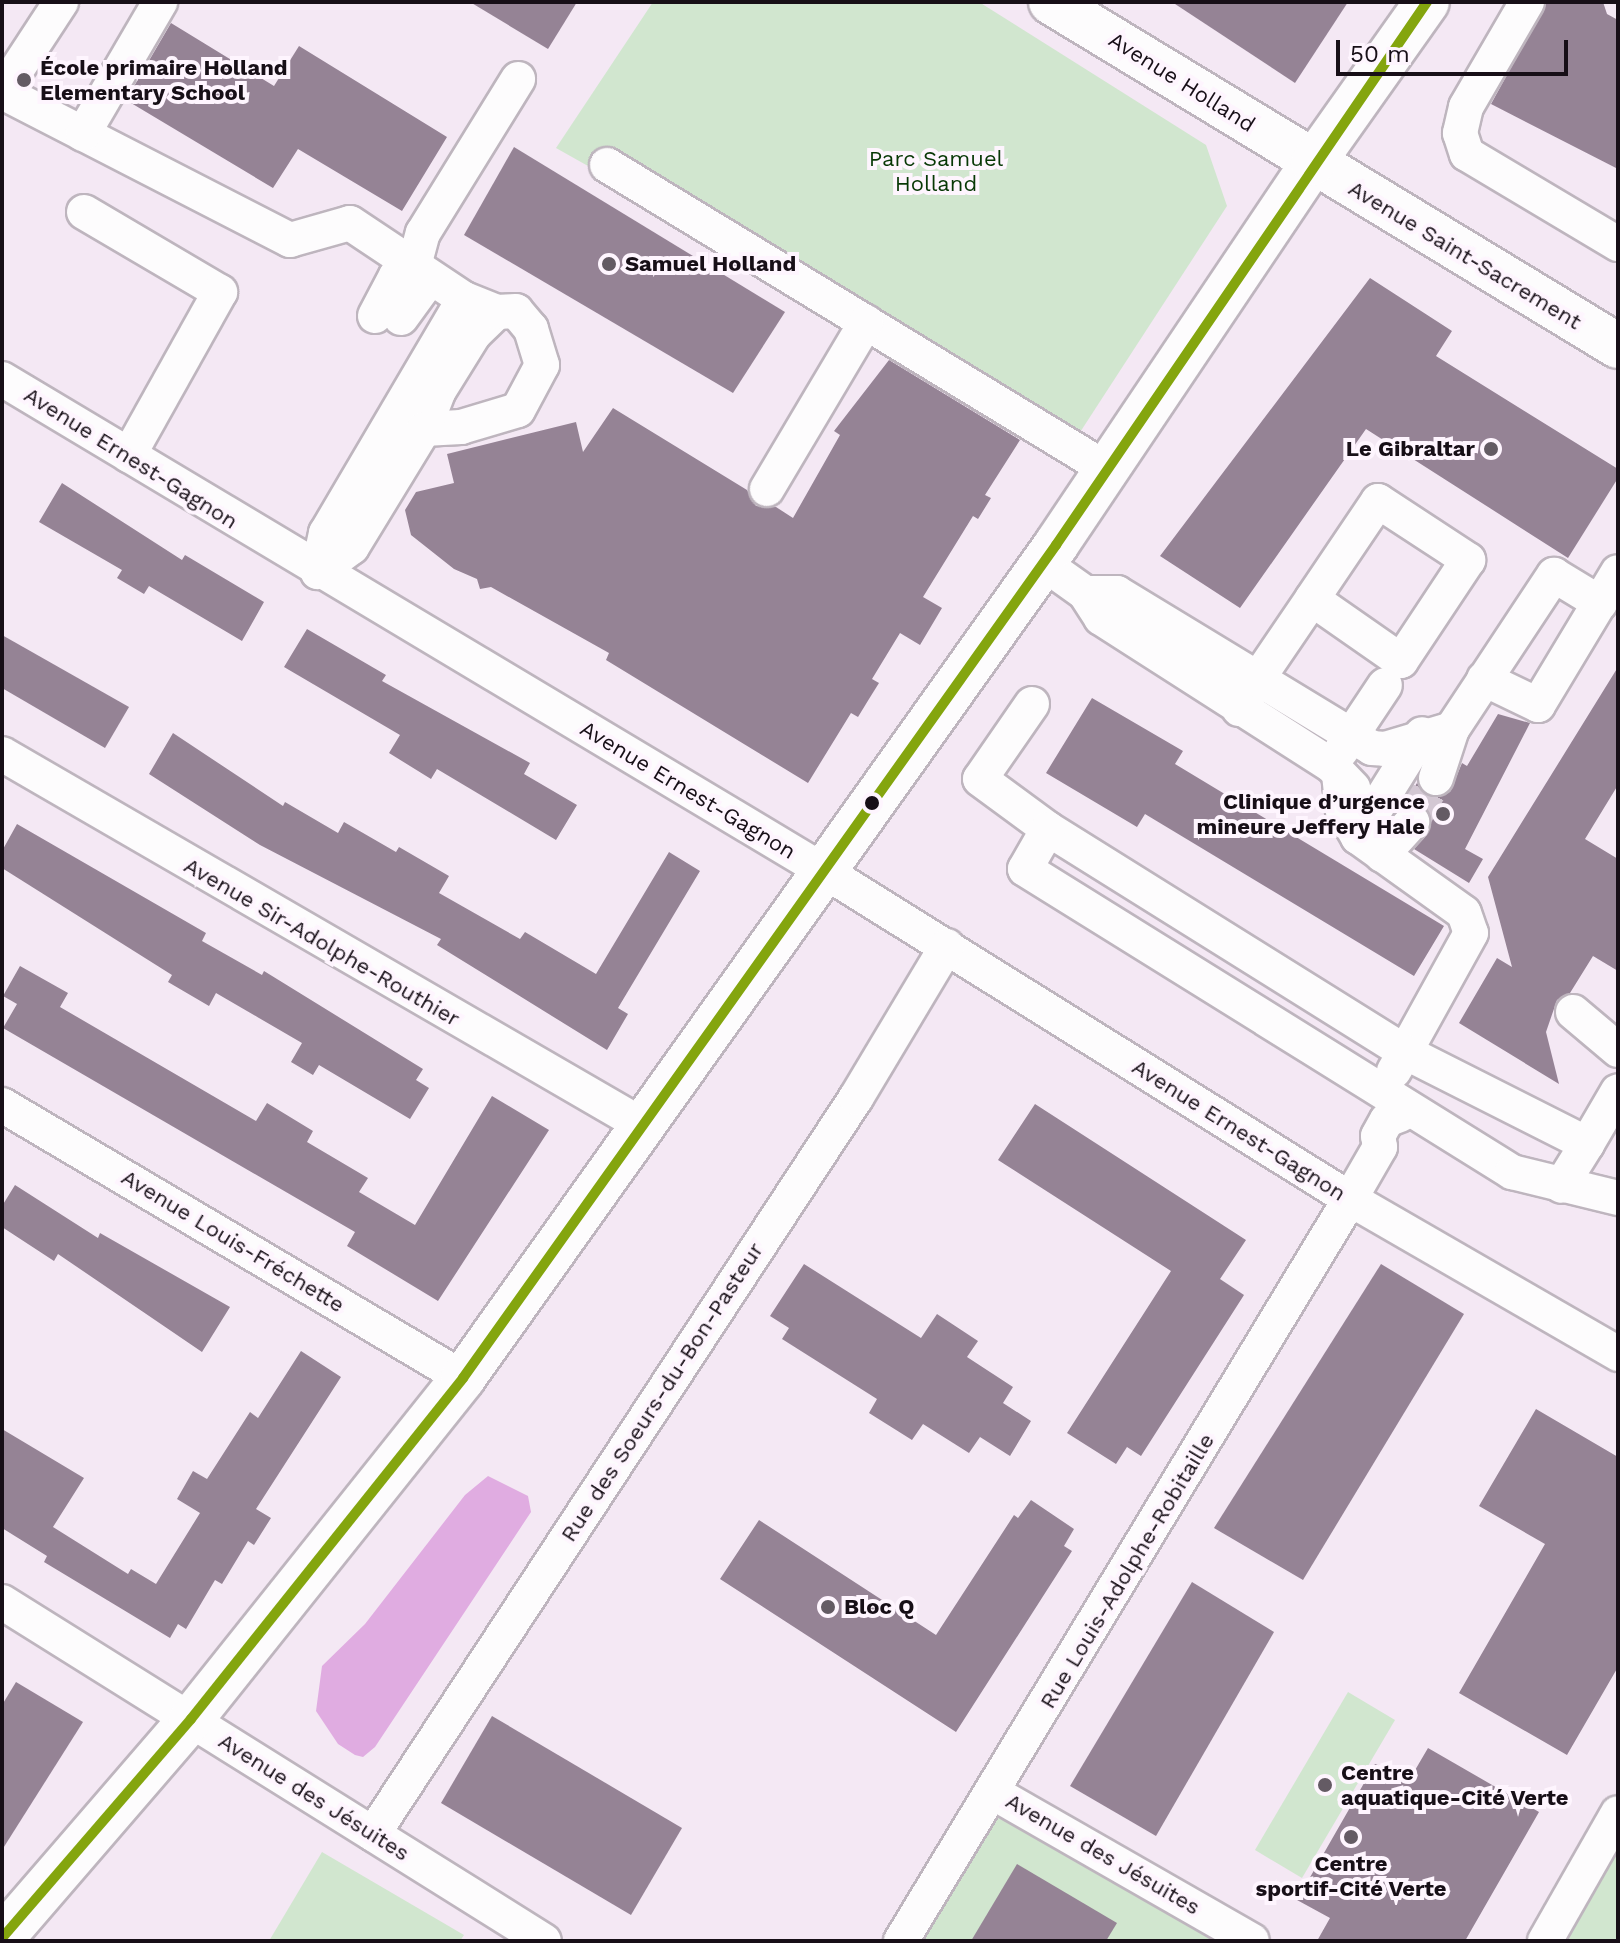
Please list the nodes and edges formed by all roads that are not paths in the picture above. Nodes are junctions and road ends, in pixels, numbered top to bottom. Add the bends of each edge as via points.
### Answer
1 (61, 2) edge
2 (160, 2) edge
3 (1051, 2) edge
4 (1427, 2) edge
5 (1527, 2) edge
6 (518, 79) dead end
7 (83, 134) junction
8 (1313, 163) junction
9 (607, 165) dead end
10 (84, 212) dead end
11 (1618, 244) edge
12 (415, 262) junction
13 (464, 299) junction
14 (388, 317) dead end
15 (866, 322) junction
16 (486, 323) junction
17 (1618, 346) edge
18 (2, 380) edge
19 (424, 429) junction
20 (129, 455) junction
21 (1105, 468) junction
22 (767, 489) dead end
23 (1043, 563) junction
24 (318, 572) junction
25 (1618, 572) edge
26 (1085, 593) junction
27 (1312, 599) junction
28 (1600, 603) junction
29 (1484, 679) junction
30 (1257, 680) junction
31 (1385, 685) dead end
32 (1032, 704) dead end
33 (1239, 709) junction
34 (1429, 733) junction
35 (1358, 737) junction
36 (2, 754) edge
37 (1335, 769) junction
38 (1436, 778) tunnel mouth
39 (1412, 822) tunnel mouth
40 (1048, 829) junction
41 (1365, 838) junction
42 (824, 871) junction
43 (947, 946) junction
44 (1573, 1012) dead end
45 (1618, 1050) edge
46 (1405, 1052) junction
47 (1618, 1091) edge
48 (2, 1105) edge
49 (1395, 1105) junction
50 (644, 1126) junction
51 (1587, 1144) junction
52 (1561, 1186) junction
53 (1618, 1198) edge
54 (1350, 1199) junction
55 (1618, 1354) edge
56 (463, 1378) junction
57 (2, 1602) edge
58 (191, 1719) junction
59 (994, 1793) junction
60 (1618, 1813) edge
61 (373, 1834) junction
62 (2, 1938) edge
63 (544, 1941) edge
64 (901, 1941) edge
65 (1252, 1941) edge
66 (1545, 1941) edge

1 - 7 street via 2,92
2 - 7 street via 147,33
3 - 8 main road, Avenue Holland
4 - 8 main road
5 - 11 street via 1466,107 1460,133 1467,154
6 - 12 street via 423,233
7 - 12 street via 290,240 350,223
8 - 17 main road, Avenue Saint-Sacrement
8 - 21 main road
9 - 15 street
10 - 20 street via 220,292
12 - 13 street
12 - 14 street via 396,276
13 - 16 street
13 - 24 street via 326,533
15 - 21 street
15 - 22 street
16 - 19 street via 438,392
16 - 19 street via 516,311 531,329 542,365 518,410 461,427
18 - 20 street, Avenue Ernest-Gagnon
19 - 24 street via 352,547
20 - 24 street, Avenue Ernest-Gagnon
21 - 23 main road
23 - 26 street
23 - 42 main road
24 - 42 street, Avenue Ernest-Gagnon
25 - 28 street
26 - 30 street via 1117,593
26 - 33 street via 1101,618
27 - 27 street via 1378,501 1468,560 1401,661
27 - 30 street
28 - 29 street via 1554,575
28 - 29 street via 1538,705
29 - 34 street
30 - 33 street
30 - 35 street
31 - 35 street
32 - 40 street via 980,779
33 - 37 street
34 - 35 street via 1401,726
34 - 38 street
34 - 41 street
35 - 37 street
36 - 50 street, Avenue Sir-Adolphe-Routhier
37 - 41 street via 1351,782
39 - 41 street
40 - 46 street
40 - 49 street via 1025,869
41 - 46 street via 1464,913 1471,933
42 - 43 street, Avenue Ernest-Gagnon
42 - 50 main road
43 - 54 street, Avenue Ernest-Gagnon
43 - 61 street, Rue des Soeurs-du-Bon-Pasteur via 856,1098
44 - 45 street
46 - 49 street
46 - 51 street
47 - 51 street
48 - 56 street, Avenue Louis-Fréchette
49 - 52 street via 1512,1172
49 - 54 street, Rue Louis-Adolphe-Robitaille via 1402,1128 1394,1143 1380,1147
50 - 56 main road
51 - 52 street
52 - 53 street
54 - 55 street, Avenue Ernest-Gagnon
54 - 59 street, Rue Louis-Adolphe-Robitaille
56 - 58 main road
57 - 58 street, Avenue des Jésuites
58 - 61 street, Avenue des Jésuites
58 - 62 main road
59 - 64 street, Rue Louis-Adolphe-Robitaille
59 - 65 street, Avenue des Jésuites
60 - 66 street
61 - 63 street, Avenue des Jésuites

